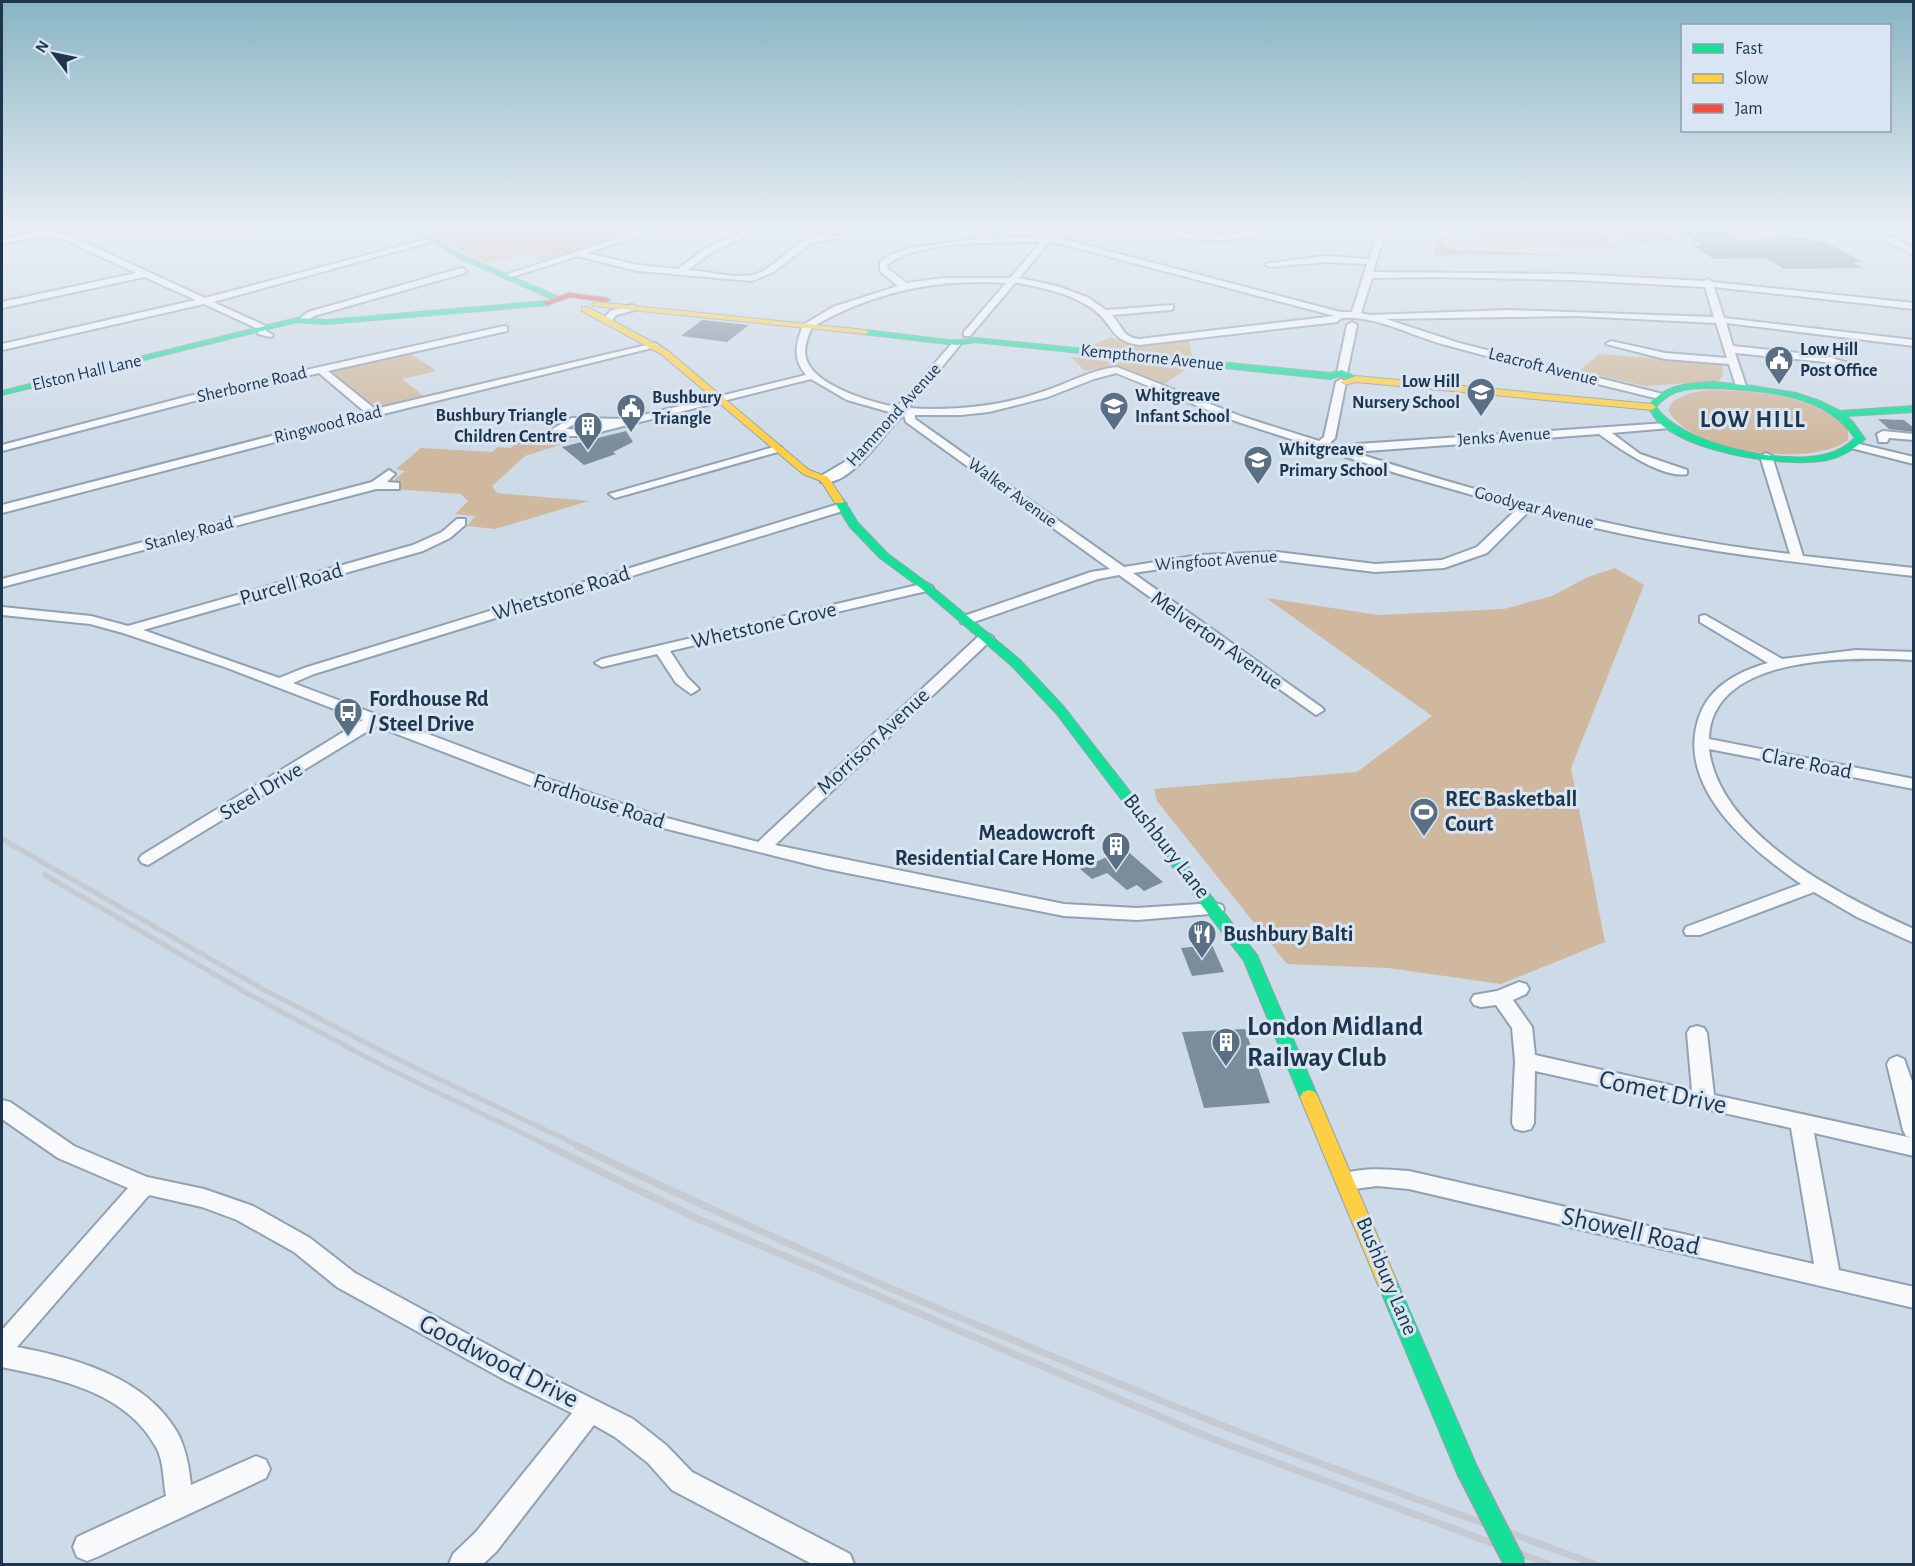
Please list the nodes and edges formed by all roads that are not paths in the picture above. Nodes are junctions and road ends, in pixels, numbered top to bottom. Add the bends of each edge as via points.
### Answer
1 (29, 299) edge
2 (195, 299) edge
3 (212, 299) edge
4 (363, 299) edge
5 (557, 299) edge
6 (864, 299) edge
7 (993, 299) edge
8 (1083, 299) edge
9 (1273, 299) edge
10 (1360, 299) edge
11 (1713, 299) edge
12 (1866, 299) edge
13 (201, 302) junction
14 (2, 305) edge
15 (570, 305) junction
16 (1914, 306) edge
17 (1170, 307) dead end
18 (633, 308) junction
19 (1104, 313) junction
20 (1356, 314) junction
21 (1339, 317) junction
22 (608, 320) junction
23 (1720, 320) junction
24 (1369, 321) junction
25 (812, 322) junction
26 (311, 323) junction
27 (1352, 325) junction
28 (504, 329) dead end
29 (266, 332) junction
30 (959, 338) junction
31 (1914, 343) edge
32 (1611, 344) dead end
33 (655, 346) junction
34 (2, 347) edge
35 (1729, 349) junction
36 (1733, 361) junction
37 (321, 370) junction
38 (1868, 371) dead end
39 (812, 376) junction
40 (1338, 377) junction
41 (1741, 386) junction
42 (2, 393) edge
43 (718, 399) junction
44 (1655, 406) junction
45 (1914, 409) edge
46 (373, 413) junction
47 (905, 414) junction
48 (1839, 414) junction
49 (627, 423) junction
50 (1666, 426) junction
51 (1602, 431) junction
52 (1882, 434) dead end
53 (1914, 437) edge
54 (1325, 441) junction
55 (1855, 446) junction
56 (1358, 447) junction
57 (2, 448) edge
58 (777, 449) junction
59 (1343, 451) junction
60 (1766, 456) junction
61 (1914, 461) edge
62 (1683, 472) dead end
63 (392, 480) dead end
64 (825, 480) junction
65 (615, 494) dead end
66 (842, 507) junction
67 (1526, 507) junction
68 (2, 509) edge
69 (460, 528) dead end
70 (1798, 560) junction
71 (1118, 570) junction
72 (1914, 572) edge
73 (2, 583) edge
74 (926, 587) junction
75 (2, 611) edge
76 (1705, 619) dead end
77 (966, 620) junction
78 (128, 630) junction
79 (986, 636) junction
80 (661, 649) junction
81 (1914, 656) edge
82 (602, 663) dead end
83 (1779, 663) junction
84 (280, 683) junction
85 (691, 689) dead end
86 (1316, 710) dead end
87 (373, 721) junction
88 (1700, 742) junction
89 (1914, 784) edge
90 (762, 848) junction
91 (148, 859) dead end
92 (1816, 885) junction
93 (1215, 909) junction
94 (1693, 931) dead end
95 (1914, 937) edge
96 (1500, 995) dead end
97 (1697, 1033) dead end
98 (1525, 1061) junction
99 (1897, 1064) dead end
100 (1704, 1101) junction
101 (2, 1108) edge
102 (1801, 1122) junction
103 (1523, 1123) dead end
104 (1914, 1130) edge
105 (1914, 1147) edge
106 (1347, 1181) junction
107 (144, 1185) junction
108 (1828, 1277) junction
109 (1914, 1298) edge
110 (2, 1347) edge
111 (2, 1356) edge
112 (591, 1409) junction
113 (256, 1469) dead end
114 (181, 1503) junction
115 (87, 1547) dead end
116 (463, 1564) edge
117 (840, 1564) edge
118 (1515, 1564) edge

1 - 14 street
2 - 13 street
3 - 13 street
4 - 26 street, Elston Hall Lane via 311,314
5 - 15 street
6 - 25 street via 845,304
7 - 30 street, Hammond Avenue
8 - 19 street
9 - 21 street
10 - 20 street
11 - 23 street
12 - 16 street
13 - 29 street
13 - 34 street
15 - 18 street, Kempthorne Avenue
15 - 22 street
15 - 25 street, Kempthorne Avenue
15 - 26 street, Elston Hall Lane
17 - 19 street
18 - 22 street via 613,313
18 - 25 street, Kempthorne Avenue
19 - 21 street, Leacroft Avenue via 1115,323 1119,336 1145,342
20 - 21 street, Leacroft Avenue
20 - 24 street, Leacroft Avenue
21 - 27 street
22 - 33 street
23 - 24 street via 1581,313 1437,313
23 - 31 street
23 - 35 street
24 - 27 street
24 - 44 street, Leacroft Avenue
25 - 30 street, Kempthorne Avenue
25 - 39 street via 799,354
26 - 29 street, Elston Hall Lane
27 - 40 street
28 - 37 street, Sherborne Road
29 - 42 street, Elston Hall Lane
30 - 40 street, Kempthorne Avenue
30 - 47 street, Hammond Avenue
32 - 36 street via 1665,356
33 - 43 street
33 - 46 street, Ringwood Road
35 - 36 street
35 - 38 street via 1826,359
36 - 41 street
37 - 46 street
37 - 57 street, Sherborne Road via 159,406
39 - 43 street
39 - 47 street via 837,392
40 - 44 street, Kempthorne Avenue
40 - 54 street
41 - 44 street via 1688,387
41 - 48 street via 1800,397
43 - 49 street
43 - 58 street
44 - 50 street
45 - 48 street
46 - 68 street, Ringwood Road
47 - 54 street, Goodyear Avenue via 962,411 1020,401 1112,370 1124,371 1239,419
47 - 64 street, Hammond Avenue via 862,456
47 - 71 street, Walker Avenue
48 - 55 street via 1857,429 1860,439
49 - 49 street via 573,434 558,429 572,421
50 - 51 street, Jenks Avenue
50 - 60 street via 1713,447
51 - 56 street, Jenks Avenue
51 - 62 street via 1645,464
52 - 53 street
54 - 56 street
54 - 59 street, Goodyear Avenue
55 - 60 street via 1815,458
55 - 61 street
56 - 59 street, Jenks Avenue
58 - 64 street via 806,472
58 - 65 street
59 - 67 street, Goodyear Avenue
60 - 70 street
63 - 73 street, Stanley Road
64 - 66 street, Bushbury Lane
66 - 74 street, Bushbury Lane via 884,556
66 - 84 street, Whetstone Road
67 - 70 street, Goodyear Avenue via 1643,535
67 - 71 street, Wingfoot Avenue via 1482,550 1425,567 1374,568 1310,558 1253,555
69 - 78 street, Purcell Road via 418,548
70 - 72 street, Goodyear Avenue
71 - 77 street, Wingfoot Avenue
71 - 86 street, Melverton Avenue
74 - 77 street, Bushbury Lane
74 - 80 street, Whetstone Grove
75 - 78 street, Fordhouse Road via 91,620
76 - 83 street
77 - 79 street, Bushbury Lane
78 - 84 street, Fordhouse Road
79 - 90 street, Morrison Avenue
79 - 93 street, Bushbury Lane via 1060,710
80 - 82 street, Whetstone Grove
80 - 85 street
81 - 83 street via 1842,654
83 - 88 street via 1754,672 1724,691 1706,713
84 - 87 street, Fordhouse Road
87 - 90 street, Fordhouse Road via 641,816
87 - 91 street, Steel Drive
88 - 89 street, Clare Road
88 - 92 street via 1711,782 1730,811 1781,861
90 - 93 street, Fordhouse Road via 1064,910 1137,914
92 - 94 street
92 - 95 street via 1847,905
93 - 106 street, Bushbury Lane via 1251,959
96 - 98 street via 1522,1027
97 - 100 street
98 - 100 street, Comet Drive
98 - 103 street
99 - 104 street
100 - 102 street, Comet Drive
101 - 107 street, Goodwood Drive via 66,1152
102 - 105 street, Comet Drive
102 - 108 street
106 - 108 street, Showell Road via 1409,1180
106 - 118 street, Bushbury Lane, bridge via 1467,1470
107 - 110 street
107 - 112 street, Goodwood Drive via 204,1198 245,1213 302,1245 346,1280 514,1372
108 - 109 street, Showell Road
111 - 114 street via 35,1362 117,1389 149,1415 169,1442
112 - 116 street via 486,1542
112 - 117 street, Goodwood Drive via 657,1454 682,1481
113 - 114 street
114 - 115 street

